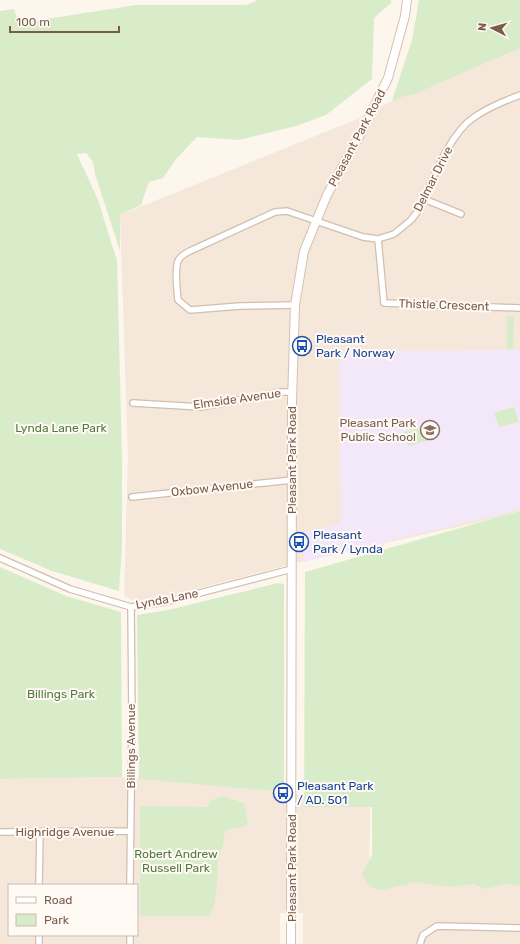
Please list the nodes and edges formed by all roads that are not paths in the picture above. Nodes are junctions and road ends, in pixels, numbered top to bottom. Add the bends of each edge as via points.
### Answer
1 (407, 0) edge
2 (520, 94) edge
3 (424, 199) junction
4 (461, 214) dead end
5 (316, 220) junction
6 (378, 239) junction
7 (295, 305) junction
8 (520, 308) edge
9 (293, 392) junction
10 (133, 403) dead end
11 (292, 480) junction
12 (132, 497) dead end
13 (0, 558) edge
14 (292, 569) junction
15 (131, 607) junction
16 (130, 831) junction
17 (0, 832) edge
18 (40, 832) junction
19 (39, 884) edge
20 (130, 884) edge
21 (520, 928) edge
22 (291, 944) edge
23 (420, 944) edge

1 - 5 street, Pleasant Park Road via 388,78 326,195
2 - 3 street, Delmar Drive via 496,104 472,119 452,139
3 - 4 street
3 - 6 street, Delmar Drive via 411,220 394,234
5 - 6 street via 363,237
5 - 7 street, Pleasant Park Road via 304,251
5 - 7 street via 287,211 275,212 190,251 178,261 178,300 190,310
6 - 8 street, Thistle Crescent via 384,303
7 - 9 street, Pleasant Park Road
9 - 10 street, Elmside Avenue via 201,407
9 - 11 street, Pleasant Park Road
11 - 12 street, Oxbow Avenue
11 - 14 street, Pleasant Park Road
13 - 15 street, Lynda Lane via 70,589
14 - 15 street, Lynda Lane via 165,602
14 - 22 street, Pleasant Park Road
15 - 16 street, Billings Avenue
16 - 18 street, Highridge Avenue
16 - 20 street, Billings Avenue
17 - 18 street, Highridge Avenue
18 - 19 street
21 - 23 street via 437,926 423,935

